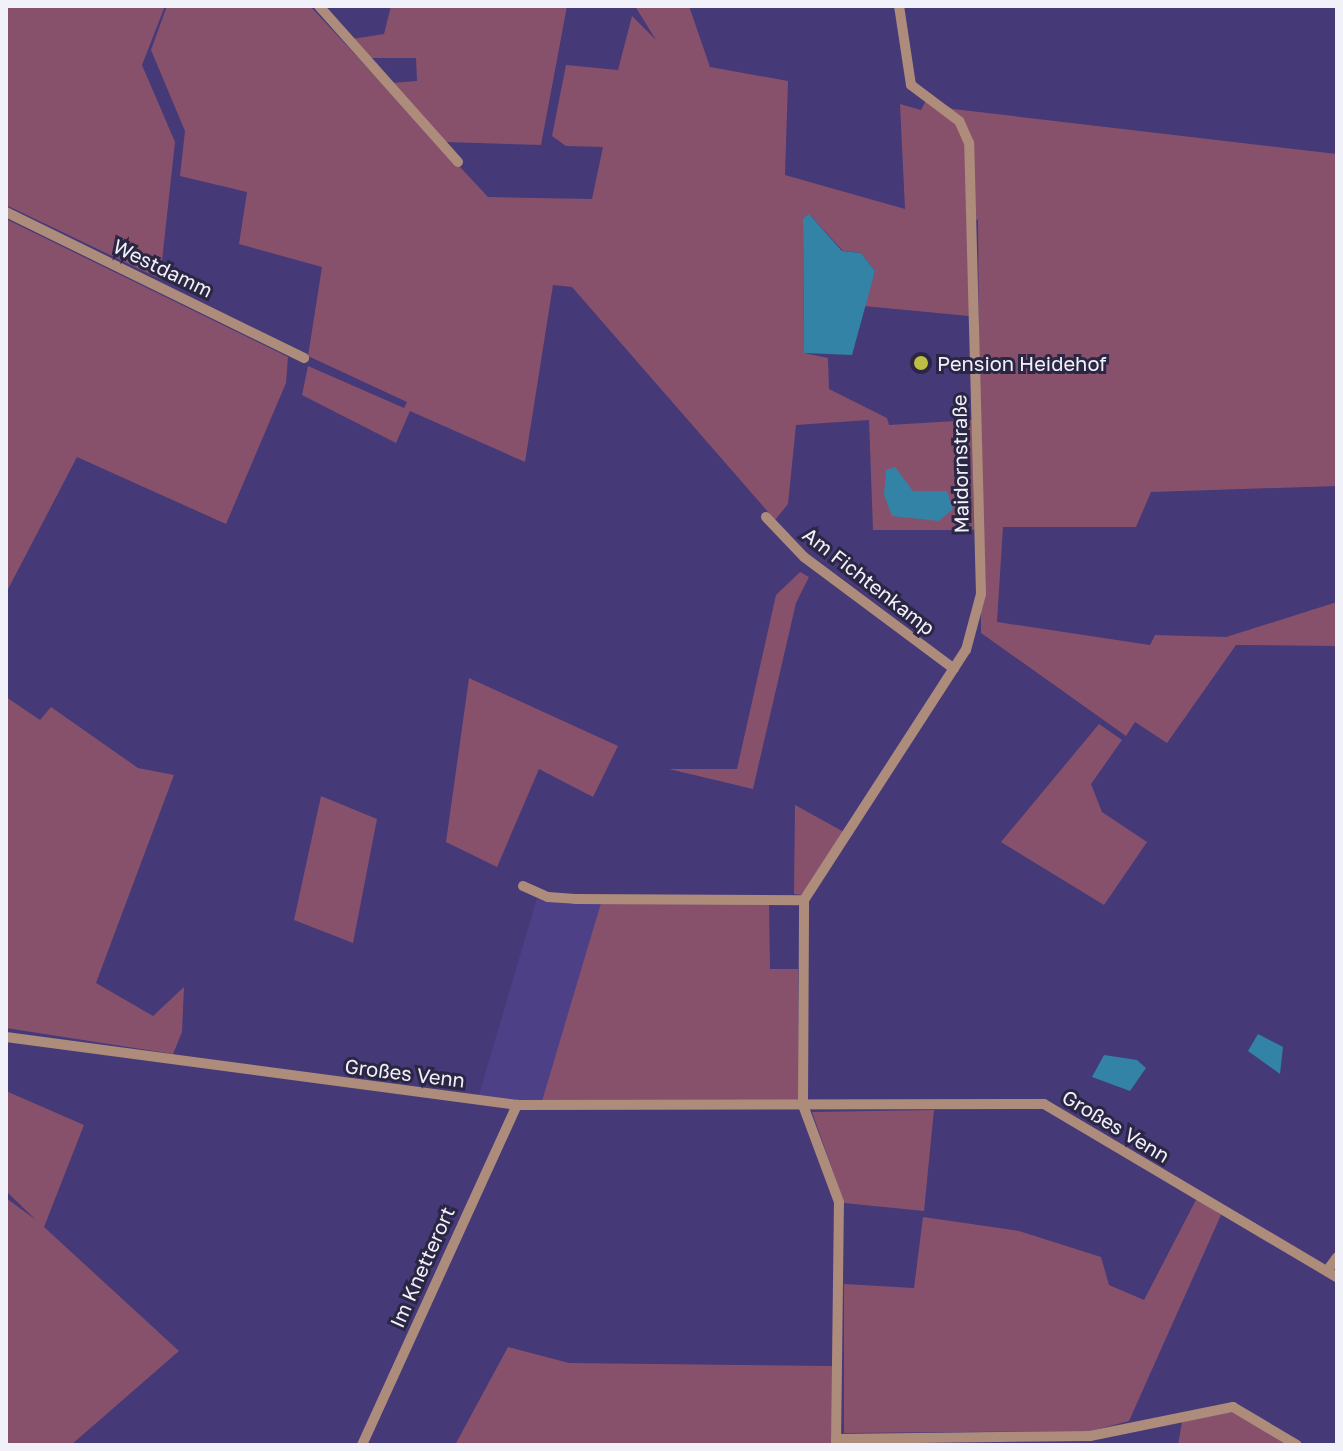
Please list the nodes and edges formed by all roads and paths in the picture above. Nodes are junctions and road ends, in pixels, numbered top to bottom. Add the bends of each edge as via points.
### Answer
1 (319, 6) edge
2 (899, 6) edge
3 (458, 162) dead end
4 (6, 212) edge
5 (304, 358) dead end
6 (766, 517) dead end
7 (954, 669) junction
8 (523, 886) dead end
9 (804, 900) junction
10 (6, 1037) edge
11 (517, 1105) junction
12 (803, 1105) junction
13 (1337, 1257) edge
14 (1332, 1274) edge
15 (836, 1442) edge
16 (362, 1445) edge
17 (1297, 1445) edge

1 - 3 street
2 - 7 street, Maidornstraße via 911,85 959,121 969,143 981,594 974,635
4 - 5 street, Westdamm
6 - 7 street, Am Fichtenkamp via 804,557
7 - 9 street, Maidornstraße
8 - 9 street via 548,897 575,899
9 - 12 street
10 - 11 street, Großes Venn
11 - 12 street, Großes Venn
11 - 16 street, Im Knetterort
12 - 14 street, Großes Venn via 1044,1104
12 - 15 street via 839,1202
13 - 14 street
15 - 17 street via 1090,1436 1233,1407

